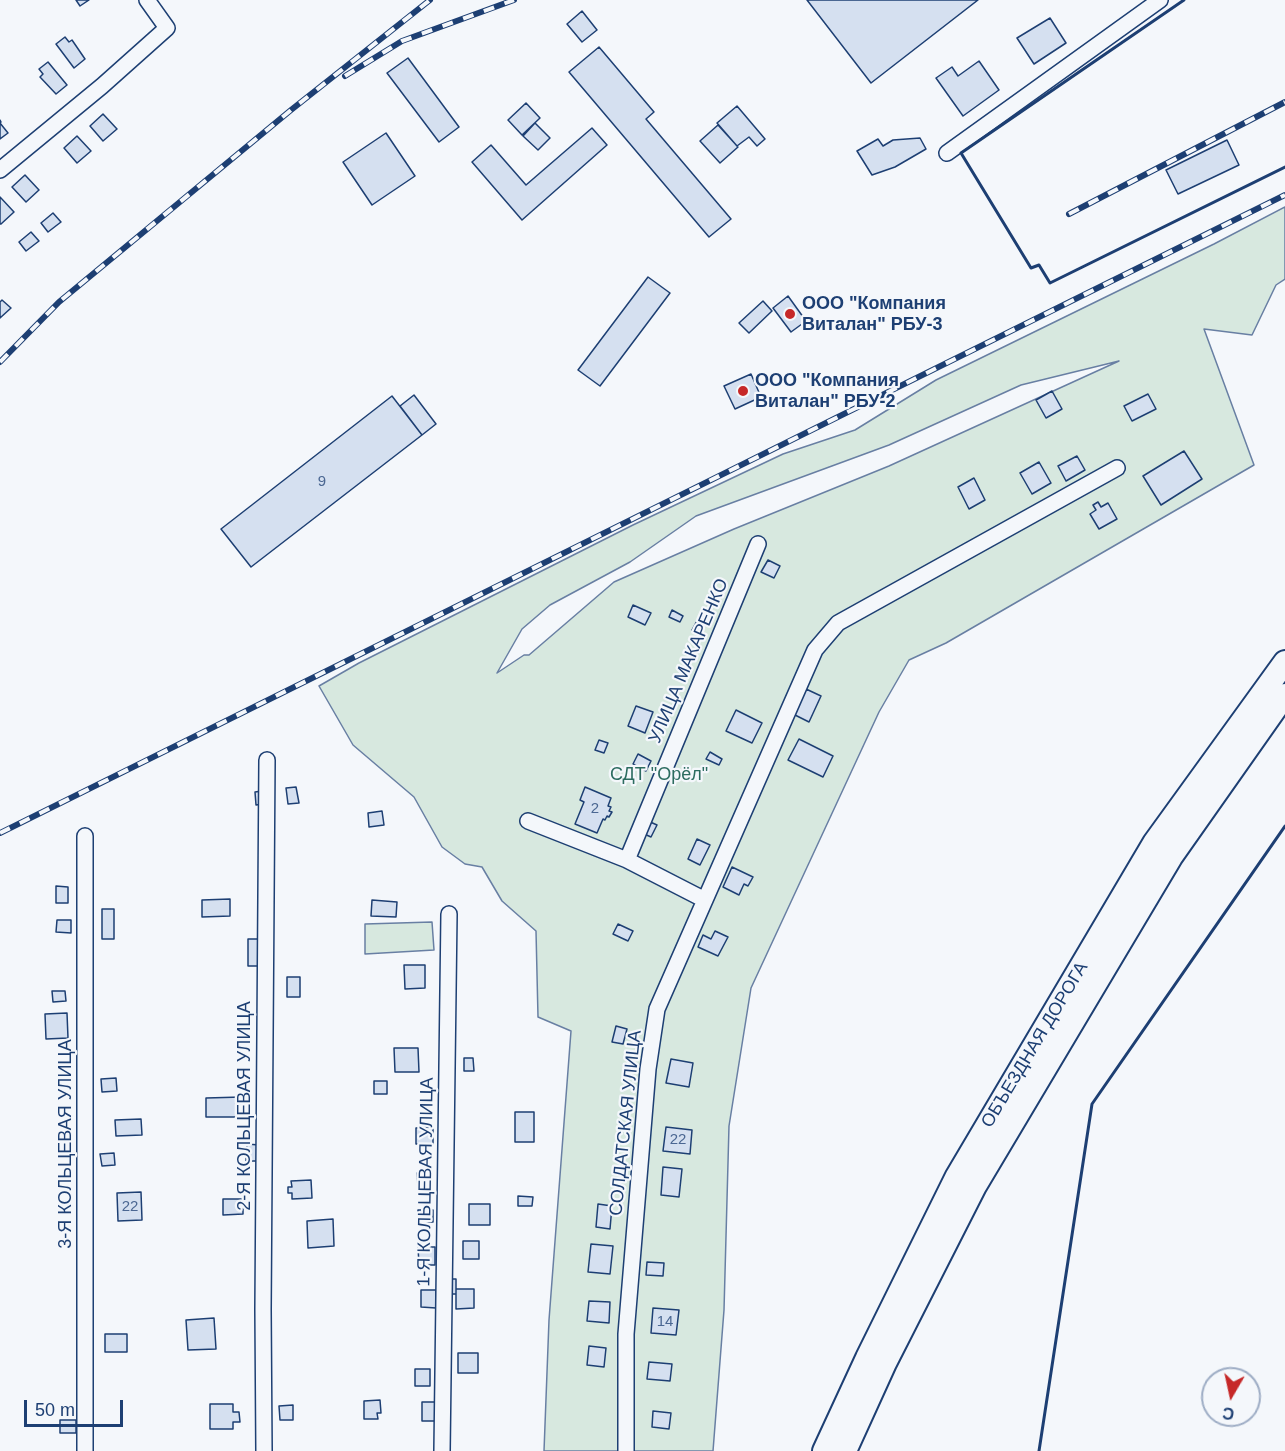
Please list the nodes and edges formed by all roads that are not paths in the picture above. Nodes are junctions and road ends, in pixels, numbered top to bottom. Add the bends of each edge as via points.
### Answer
1 (147, 0) edge
2 (1160, 0) edge
3 (947, 153) dead end
4 (0, 170) edge
5 (1117, 468) dead end
6 (758, 544) dead end
7 (1285, 662) edge
8 (1285, 695) edge
9 (267, 760) dead end
10 (528, 821) dead end
11 (85, 837) dead end
12 (627, 860) junction
13 (705, 900) junction
14 (449, 915) dead end
15 (85, 1451) edge
16 (264, 1451) edge
17 (442, 1451) edge
18 (626, 1451) edge
19 (824, 1451) edge
20 (845, 1451) edge

1 - 4 street via 167,28
2 - 3 street
5 - 13 street, СОЛДАТСКАЯ УЛИЦА via 838,623 815,650
6 - 12 street, УЛИЦА МАКАРЕНКО
7 - 19 highway, ОБЪЕЗДНАЯ ДОРОГА via 1154,843 957,1176
8 - 20 highway, ОБЪЕЗДНАЯ ДОРОГА via 1171,857 975,1186
9 - 16 street, 2-Я КОЛЬЦЕВАЯ УЛИЦА
10 - 12 street
11 - 15 street, 3-Я КОЛЬЦЕВАЯ УЛИЦА
12 - 13 street
13 - 18 street, СОЛДАТСКАЯ УЛИЦА via 657,1009 648,1069 626,1334
14 - 17 street, 1-Я КОЛЬЦЕВАЯ УЛИЦА

